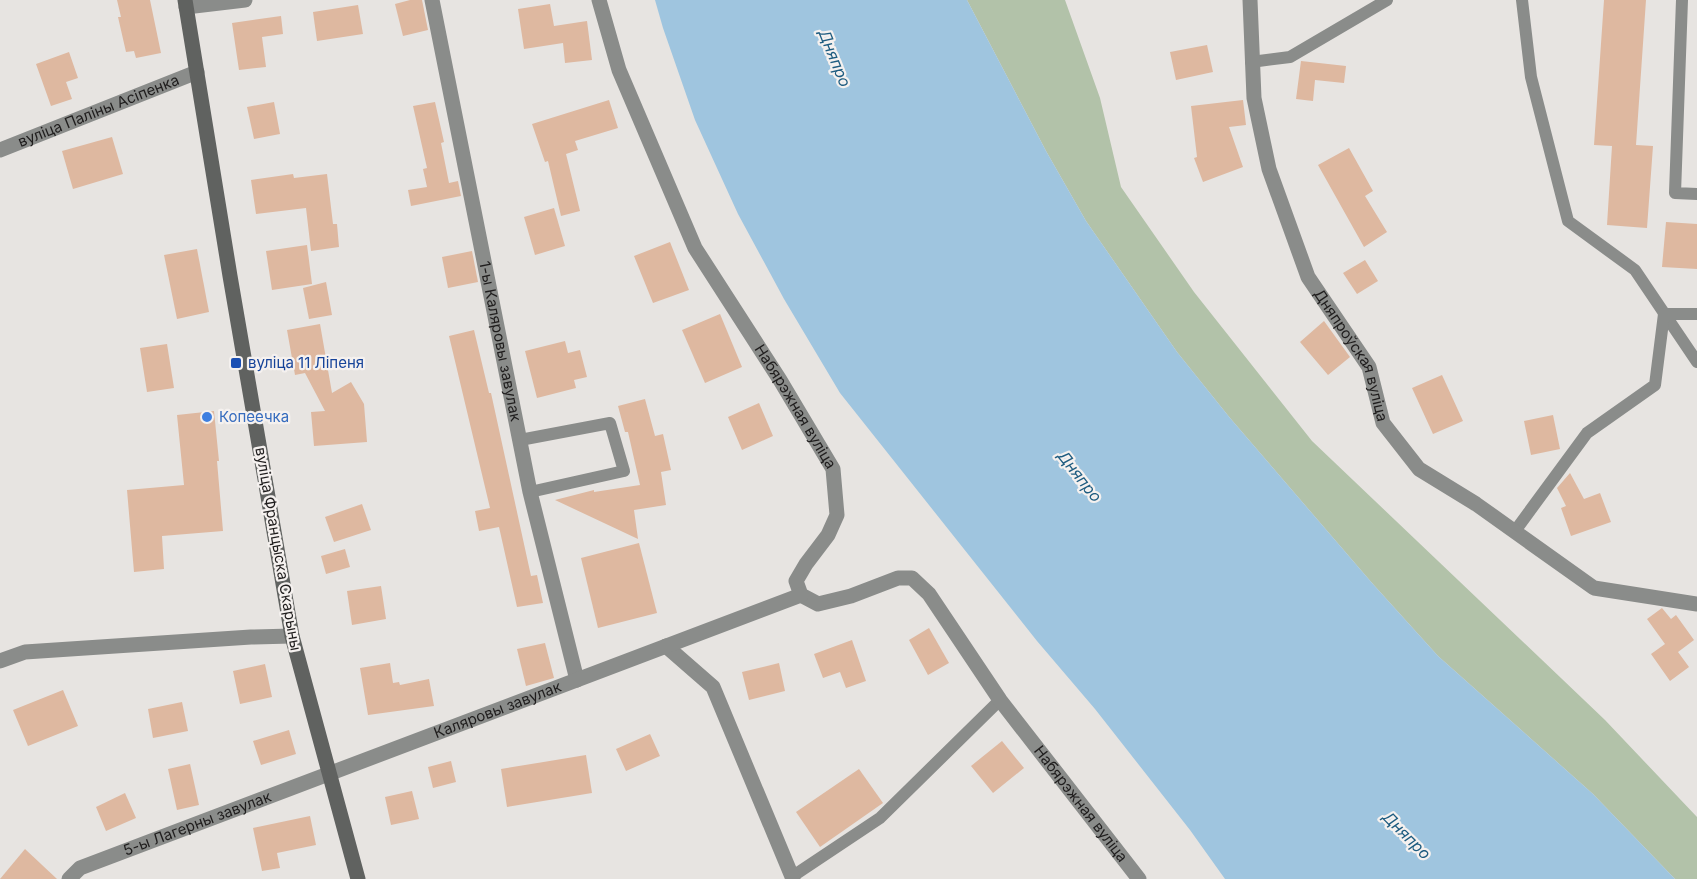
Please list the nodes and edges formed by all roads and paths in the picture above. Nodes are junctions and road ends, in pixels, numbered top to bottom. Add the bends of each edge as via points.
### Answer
1 (245, 0) edge
2 (432, 0) edge
3 (599, 0) edge
4 (1250, 0) edge
5 (1387, 0) edge
6 (1522, 0) edge
7 (1682, 0) edge
8 (186, 3) edge
9 (1251, 62) junction
10 (197, 72) junction
11 (0, 150) edge
12 (1697, 194) edge
13 (1664, 314) junction
14 (1697, 314) edge
15 (1697, 363) edge
16 (520, 440) junction
17 (530, 492) junction
18 (1515, 531) junction
19 (801, 595) junction
20 (1697, 604) edge
21 (292, 636) junction
22 (666, 646) junction
23 (0, 661) edge
24 (577, 680) junction
25 (1000, 700) junction
26 (329, 773) junction
27 (793, 877) edge
28 (69, 879) edge
29 (358, 879) edge
30 (1139, 879) edge

1 - 8 street
2 - 16 street, 1-ы Каляровы завулак
3 - 19 street, Набярэжная вуліца via 619,70 695,248 833,469 837,514 828,535 796,581
4 - 9 street, Дняпроўская вуліца
5 - 9 lane via 1290,57
6 - 13 lane via 1532,77 1568,221 1635,270
7 - 12 lane via 1675,193
8 - 10 main road, вуліца Францыска Скарыны
9 - 18 street, Дняпроўская вуліца via 1254,98 1269,169 1308,277 1369,367 1383,423 1419,469
10 - 11 street, вуліца Паліны Асіпенка
10 - 21 main road, вуліца Францыска Скарыны
13 - 14 lane
13 - 15 lane
13 - 18 lane via 1655,385 1587,433
16 - 17 street, 1-ы Каляровы завулак
16 - 17 lane via 610,423 624,471
17 - 24 street, 1-ы Каляровы завулак
18 - 20 street, Дняпроўская вуліца via 1594,588
19 - 22 street, Каляровы завулак
19 - 25 street, Набярэжная вуліца via 818,604 898,578 912,578 928,594
21 - 23 street via 25,652
21 - 26 main road, вуліца Францыска Скарыны
22 - 24 street, Каляровы завулак
22 - 27 street via 713,687
24 - 26 street, Каляровы завулак
25 - 27 lane via 880,818
25 - 30 street, Набярэжная вуліца
26 - 28 street, 5-ы Лагерны завулак via 80,868
26 - 29 main road, вуліца Францыска Скарыны

